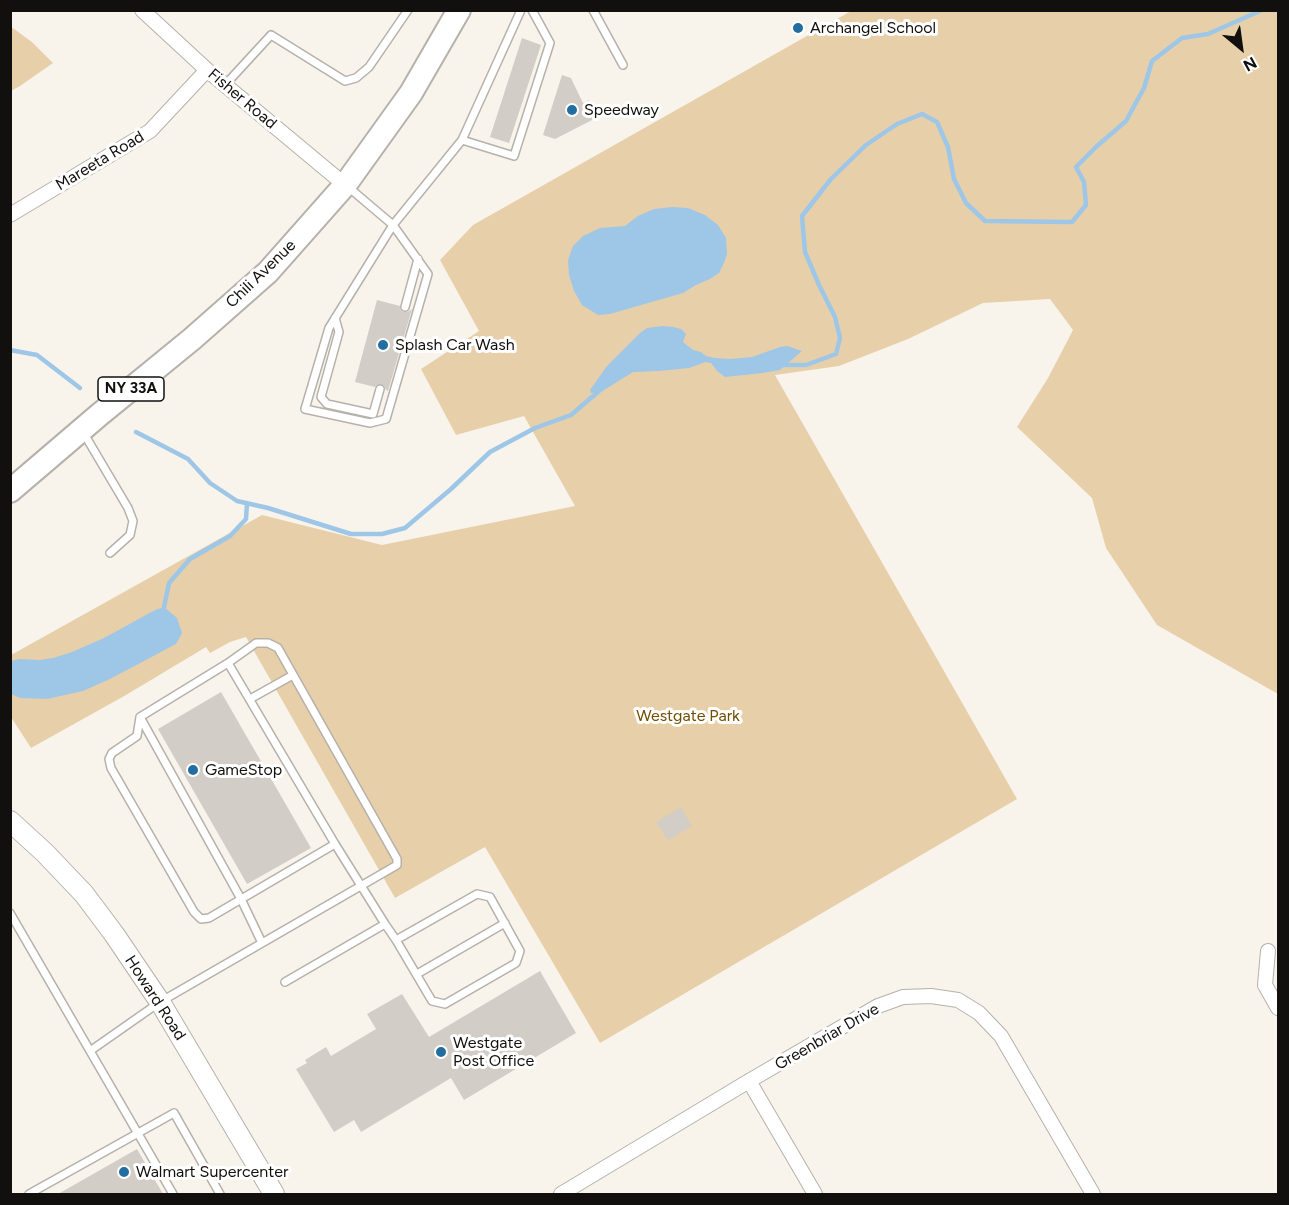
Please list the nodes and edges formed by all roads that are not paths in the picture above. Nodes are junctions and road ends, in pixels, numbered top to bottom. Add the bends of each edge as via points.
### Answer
1 (142, 10) edge
2 (408, 10) edge
3 (459, 10) edge
4 (521, 10) edge
5 (531, 10) edge
6 (593, 10) edge
7 (623, 65) dead end
8 (207, 70) junction
9 (224, 85) junction
10 (462, 140) junction
11 (345, 185) junction
12 (10, 215) edge
13 (393, 225) junction
14 (418, 259) junction
15 (405, 307) dead end
16 (335, 318) junction
17 (380, 389) dead end
18 (82, 430) junction
19 (10, 491) edge
20 (110, 553) dead end
21 (228, 663) junction
22 (292, 675) junction
23 (250, 699) junction
24 (140, 717) junction
25 (10, 821) edge
26 (336, 844) junction
27 (361, 886) junction
28 (241, 899) junction
29 (10, 913) edge
30 (504, 923) junction
31 (385, 924) junction
32 (396, 940) junction
33 (262, 943) junction
34 (1268, 951) dead end
35 (417, 974) junction
36 (285, 982) dead end
37 (160, 1002) junction
38 (1278, 1008) edge
39 (90, 1050) junction
40 (749, 1081) junction
41 (137, 1133) junction
42 (29, 1194) edge
43 (173, 1194) edge
44 (220, 1194) edge
45 (274, 1194) edge
46 (561, 1194) edge
47 (814, 1194) edge
48 (1093, 1194) edge

1 - 8 street, Fisher Road
2 - 9 lane via 369,67 356,78 345,81 271,35
3 - 11 main road, Chili Avenue / NY 33A via 411,93
4 - 10 lane
5 - 10 lane via 550,43 514,156
6 - 7 lane
8 - 9 street, Fisher Road
8 - 12 street, Mareeta Road via 150,131
9 - 11 street, Fisher Road
10 - 13 lane
11 - 13 lane
11 - 18 main road, Chili Avenue / NY 33A via 268,272
13 - 14 lane
13 - 16 lane
14 - 15 lane
14 - 16 lane via 428,274 386,419 370,423 305,409
16 - 17 lane via 339,332 321,397 327,404 373,414
18 - 19 main road, Chili Avenue / NY 33A
18 - 20 lane via 133,521 130,535
21 - 22 lane via 256,643 268,643 278,648
21 - 23 lane
21 - 24 lane
22 - 23 lane
22 - 27 lane via 397,859 397,865
23 - 26 lane
24 - 28 lane
24 - 28 lane via 137,736 112,753 111,768 194,912 201,919 209,918
25 - 37 main road, Howard Road via 84,894
26 - 27 lane
26 - 28 lane
27 - 31 lane
27 - 33 lane
28 - 33 lane
29 - 39 lane
30 - 32 lane via 490,897 477,894
30 - 35 lane
30 - 35 lane via 520,951 516,963 445,1004 432,1001
31 - 32 lane
31 - 36 lane
32 - 35 lane
33 - 37 lane
34 - 38 street via 1265,985
37 - 39 lane
37 - 45 main road, Howard Road
39 - 41 lane
40 - 46 street, Greenbriar Drive
40 - 47 street
40 - 48 street, Greenbriar Drive via 878,1006 903,997 958,1000 979,1013 1001,1036
41 - 42 lane
41 - 43 lane
41 - 44 lane via 174,1113

